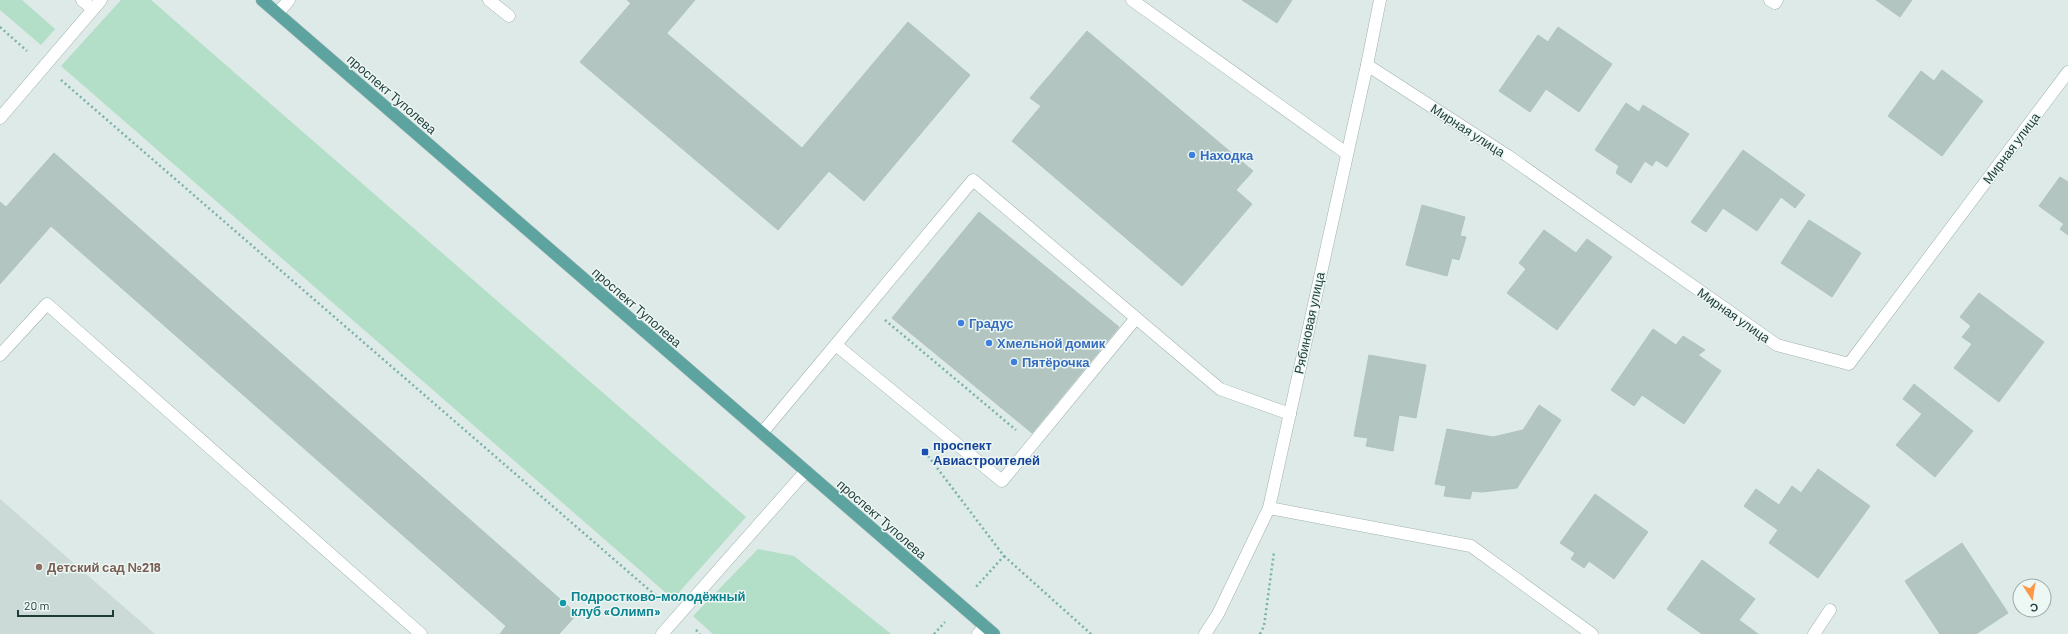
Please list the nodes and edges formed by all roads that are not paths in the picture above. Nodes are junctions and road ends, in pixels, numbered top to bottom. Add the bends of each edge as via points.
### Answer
1 (82, 0) edge
2 (262, 0) edge
3 (289, 0) edge
4 (489, 0) edge
5 (1132, 0) edge
6 (1380, 0) edge
7 (1770, 0) edge
8 (1777, 0) edge
9 (97, 5) edge
10 (278, 13) junction
11 (508, 16) dead end
12 (1367, 65) junction
13 (2068, 72) edge
14 (0, 118) edge
15 (1346, 153) junction
16 (1136, 318) junction
17 (836, 344) junction
18 (0, 355) edge
19 (1290, 414) junction
20 (762, 434) junction
21 (806, 470) junction
22 (1266, 514) junction
23 (1830, 610) dead end
24 (987, 632) edge
25 (421, 634) edge
26 (662, 634) edge
27 (1205, 634) edge
28 (1592, 634) edge
29 (1814, 634) edge

1 - 9 street
2 - 10 main road, проспект Туполева
3 - 10 street
4 - 11 street
5 - 15 street
6 - 12 street, Рябиновая улица
7 - 8 street via 1775,3
9 - 14 street
10 - 20 main road, проспект Туполева
12 - 13 street, Мирная улица via 1508,156 1776,344 1848,364
12 - 15 street, Рябиновая улица
15 - 19 street, Рябиновая улица
16 - 17 street via 1002,481
16 - 17 street via 973,180
16 - 19 street via 1220,389
17 - 20 street
18 - 25 street via 47,304
19 - 22 street, Рябиновая улица
20 - 21 main road, проспект Туполева
21 - 24 main road, проспект Туполева via 960,604
21 - 26 street
22 - 27 street, Рябиновая улица via 1218,614
22 - 28 street via 1471,546
23 - 29 street

